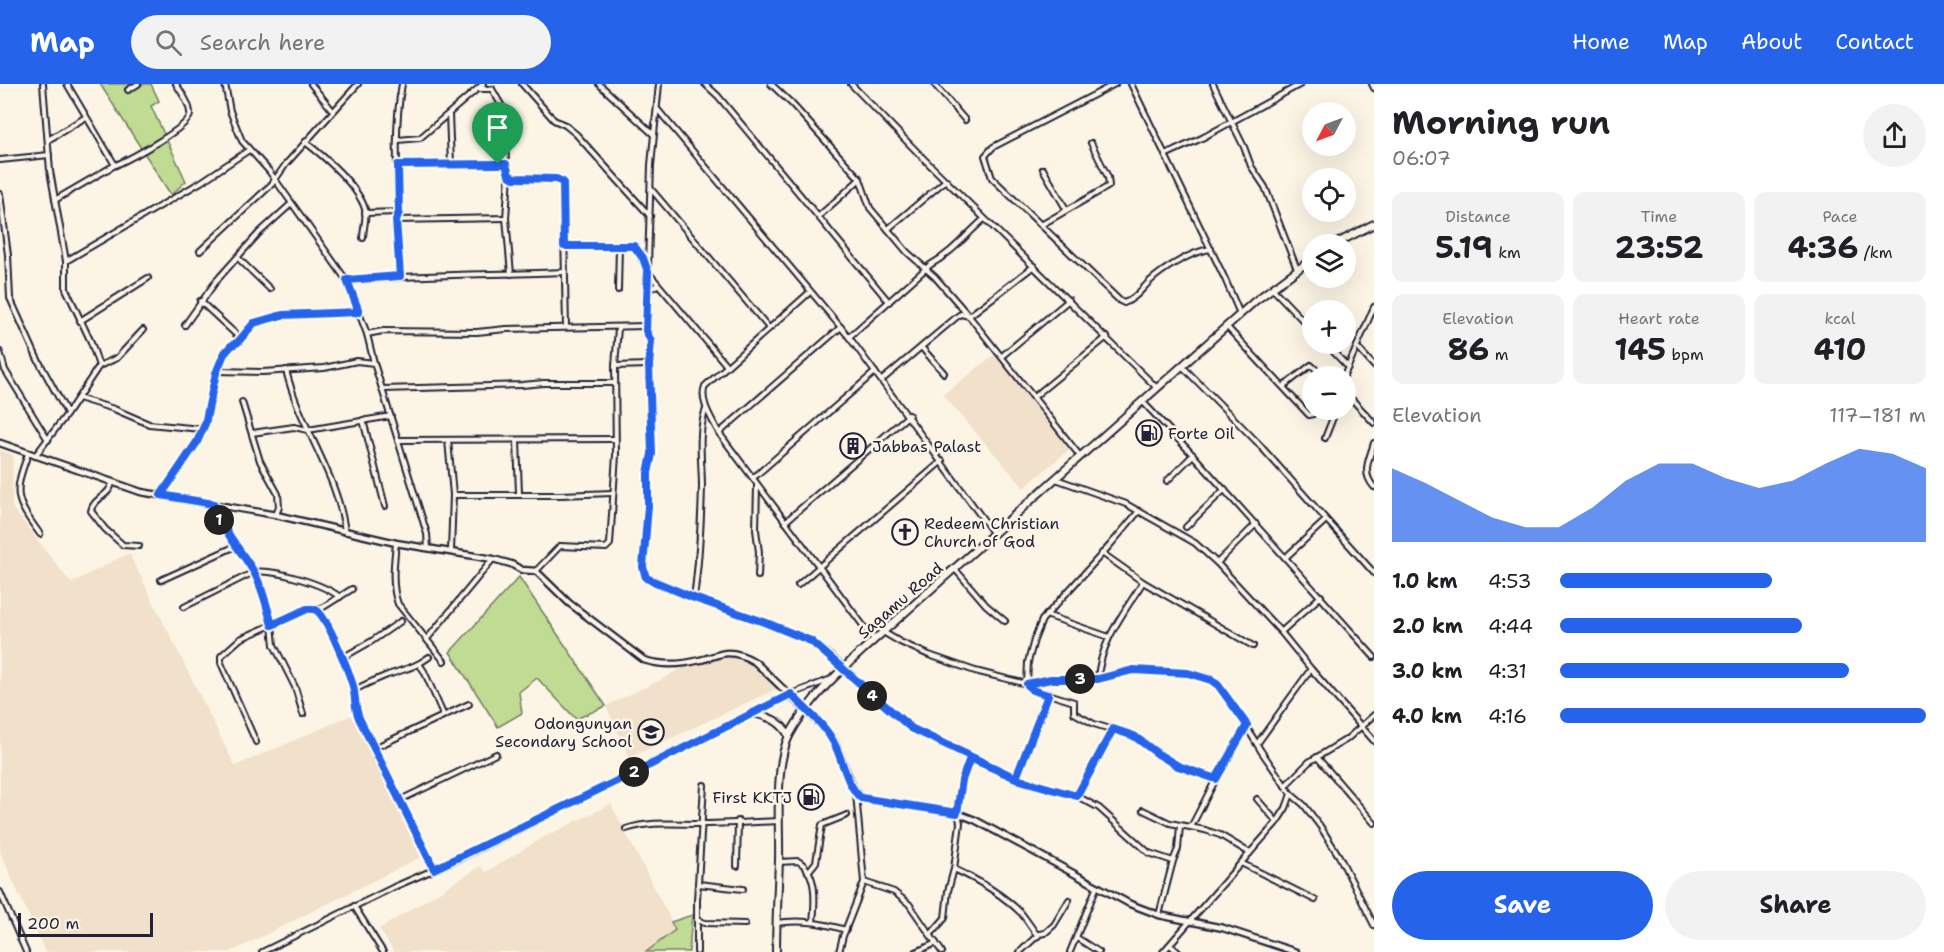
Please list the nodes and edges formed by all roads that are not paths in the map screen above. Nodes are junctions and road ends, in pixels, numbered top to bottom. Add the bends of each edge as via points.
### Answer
1 (43, 84) edge
2 (67, 84) edge
3 (138, 84) edge
4 (176, 84) edge
5 (225, 84) edge
6 (311, 84) edge
7 (358, 84) edge
8 (402, 84) edge
9 (483, 84) edge
10 (522, 84) edge
11 (599, 84) edge
12 (659, 84) edge
13 (705, 84) edge
14 (771, 84) edge
15 (851, 84) edge
16 (934, 84) edge
17 (1115, 84) edge
18 (1131, 84) edge
19 (1213, 84) edge
20 (1301, 84) edge
21 (1372, 84) edge
22 (492, 86) edge
23 (1374, 88) edge
24 (478, 89) junction
25 (128, 90) dead end
26 (658, 110) junction
27 (333, 111) junction
28 (449, 113) junction
29 (86, 117) junction
30 (440, 120) junction
31 (965, 120) dead end
32 (1232, 121) junction
33 (448, 123) junction
34 (654, 135) junction
35 (48, 140) junction
36 (398, 140) junction
37 (305, 142) junction
38 (1091, 143) dead end
39 (249, 150) junction
40 (49, 155) junction
41 (1165, 155) junction
42 (0, 160) edge
43 (451, 164) junction
44 (506, 164) junction
45 (115, 165) junction
46 (398, 165) junction
47 (1043, 169) dead end
48 (509, 175) junction
49 (514, 178) junction
50 (274, 179) junction
51 (860, 179) junction
52 (946, 180) junction
53 (509, 181) junction
54 (651, 189) junction
55 (0, 195) edge
56 (657, 195) junction
57 (651, 198) junction
58 (55, 200) junction
59 (291, 204) junction
60 (1066, 209) junction
61 (399, 212) junction
62 (365, 213) junction
63 (651, 216) junction
64 (819, 216) junction
65 (506, 218) junction
66 (984, 219) junction
67 (396, 220) junction
68 (1374, 224) edge
69 (1041, 225) junction
70 (888, 229) junction
71 (1354, 234) edge
72 (363, 238) dead end
73 (1207, 241) junction
74 (564, 246) junction
75 (619, 246) junction
76 (1211, 249) junction
77 (1201, 250) junction
78 (200, 252) dead end
79 (238, 258) junction
80 (66, 261) junction
81 (1034, 266) junction
82 (1302, 266) edge
83 (926, 269) junction
84 (1297, 269) junction
85 (564, 272) junction
86 (648, 272) junction
87 (511, 274) junction
88 (400, 276) junction
89 (148, 278) dead end
90 (347, 280) junction
91 (658, 285) junction
92 (1272, 288) junction
93 (270, 289) dead end
94 (618, 290) dead end
95 (647, 290) junction
96 (810, 292) junction
97 (1070, 300) junction
98 (200, 301) junction
99 (889, 302) junction
100 (1374, 307) edge
101 (359, 312) junction
102 (1240, 315) junction
103 (969, 316) junction
104 (1302, 320) edge
105 (80, 321) junction
106 (185, 325) dead end
107 (566, 327) junction
108 (646, 327) junction
109 (841, 327) junction
110 (1227, 327) junction
111 (618, 328) junction
112 (769, 328) junction
113 (143, 330) dead end
114 (367, 334) junction
115 (849, 337) junction
116 (1107, 337) junction
117 (241, 339) junction
118 (922, 348) junction
119 (1357, 348) junction
120 (0, 352) edge
121 (1336, 354) edge
122 (1002, 356) junction
123 (374, 363) junction
124 (649, 365) junction
125 (99, 366) junction
126 (615, 366) junction
127 (728, 366) junction
128 (1182, 366) junction
129 (1347, 366) edge
130 (1348, 366) edge
131 (1374, 366) edge
132 (3, 370) edge
133 (286, 370) junction
134 (217, 371) junction
135 (875, 372) junction
136 (1302, 372) edge
137 (944, 373) dead end
138 (882, 380) junction
139 (615, 383) junction
140 (1284, 386) junction
141 (1158, 388) junction
142 (383, 389) junction
143 (1035, 396) junction
144 (78, 398) junction
145 (243, 402) dead end
146 (1143, 402) junction
147 (1356, 404) edge
148 (1302, 406) edge
149 (706, 408) junction
150 (67, 414) junction
151 (909, 415) junction
152 (391, 416) junction
153 (363, 420) junction
154 (1332, 420) edge
155 (1374, 423) edge
156 (201, 429) junction
157 (308, 430) junction
158 (252, 433) junction
159 (719, 433) junction
160 (1325, 438) dead end
161 (48, 440) junction
162 (398, 440) junction
163 (448, 440) junction
164 (615, 440) junction
165 (517, 441) junction
166 (1374, 443) edge
167 (0, 444) edge
168 (28, 454) junction
169 (1193, 455) junction
170 (34, 456) junction
171 (1080, 456) junction
172 (942, 461) junction
173 (1374, 473) edge
174 (753, 478) junction
175 (1055, 478) junction
176 (1367, 480) junction
177 (1167, 481) dead end
178 (112, 483) junction
179 (757, 485) junction
180 (1374, 487) edge
181 (1225, 489) junction
182 (612, 493) junction
183 (519, 494) junction
184 (161, 495) junction
185 (453, 495) junction
186 (214, 504) junction
187 (385, 506) dead end
188 (1138, 511) junction
189 (276, 515) junction
190 (1326, 520) junction
191 (785, 522) junction
192 (1256, 525) junction
193 (1186, 527) dead end
194 (345, 532) junction
195 (40, 534) dead end
196 (995, 534) junction
197 (396, 543) junction
198 (139, 546) dead end
199 (236, 546) junction
200 (428, 548) junction
201 (450, 551) junction
202 (1102, 553) junction
203 (1286, 557) junction
204 (493, 559) junction
205 (1217, 563) junction
206 (820, 567) junction
207 (955, 569) junction
208 (536, 571) junction
209 (254, 572) junction
210 (1374, 573) edge
211 (758, 576) dead end
212 (161, 580) dead end
213 (1143, 582) junction
214 (798, 585) dead end
215 (352, 590) dead end
216 (1321, 596) junction
217 (340, 597) junction
218 (694, 598) junction
219 (184, 607) dead end
220 (317, 611) junction
221 (1046, 615) junction
222 (401, 621) dead end
223 (1005, 621) dead end
224 (272, 625) junction
225 (884, 632) junction
226 (1281, 632) junction
227 (1109, 637) junction
228 (427, 639) junction
229 (874, 640) junction
230 (1253, 646) dead end
231 (429, 657) dead end
232 (1374, 657) edge
233 (342, 658) junction
234 (444, 661) dead end
235 (419, 664) junction
236 (843, 669) junction
237 (1311, 669) junction
238 (833, 679) junction
239 (1098, 679) junction
240 (1027, 684) junction
241 (354, 690) junction
242 (791, 694) junction
243 (1048, 695) junction
244 (469, 704) dead end
245 (806, 711) junction
246 (753, 713) junction
247 (303, 714) dead end
248 (443, 714) junction
249 (1374, 715) edge
250 (1247, 725) junction
251 (1361, 727) junction
252 (1113, 729) junction
253 (789, 736) junction
254 (1374, 741) edge
255 (256, 742) dead end
256 (1257, 744) junction
257 (374, 747) junction
258 (496, 754) dead end
259 (1317, 757) junction
260 (970, 758) junction
261 (1016, 778) junction
262 (1216, 779) junction
263 (704, 785) dead end
264 (1286, 786) junction
265 (856, 794) junction
266 (1291, 794) junction
267 (1077, 796) junction
268 (1257, 799) dead end
269 (399, 800) junction
270 (1143, 810) dead end
271 (957, 813) junction
272 (847, 815) dead end
273 (738, 821) junction
274 (779, 821) junction
275 (1277, 822) junction
276 (1374, 823) edge
277 (701, 824) junction
278 (1180, 826) junction
279 (1191, 827) junction
280 (626, 829) dead end
281 (1250, 853) junction
282 (1173, 861) junction
283 (779, 862) junction
284 (1241, 863) junction
285 (737, 866) dead end
286 (434, 869) junction
287 (954, 869) junction
288 (808, 872) junction
289 (864, 882) junction
290 (698, 884) junction
291 (1097, 886) junction
292 (743, 889) dead end
293 (0, 892) edge
294 (1069, 900) dead end
295 (1315, 900) dead end
296 (354, 906) junction
297 (1374, 914) edge
298 (1159, 915) junction
299 (1369, 918) junction
300 (697, 920) junction
301 (1190, 921) junction
302 (813, 922) junction
303 (776, 923) junction
304 (745, 924) dead end
305 (1374, 925) edge
306 (846, 930) junction
307 (931, 934) junction
308 (1038, 936) junction
309 (1077, 938) junction
310 (936, 944) junction
311 (1170, 945) junction
312 (26, 952) edge
313 (262, 952) edge
314 (383, 952) edge
315 (697, 952) edge
316 (776, 952) edge
317 (839, 952) edge
318 (916, 952) edge
319 (942, 952) edge
320 (1020, 952) edge
321 (1070, 952) edge
322 (1099, 952) edge
323 (1163, 952) edge
324 (1178, 952) edge
325 (1296, 952) edge

1 - 35 street
2 - 29 street
3 - 25 street
4 - 45 street via 189,107 188,120 142,152
5 - 39 street via 236,129
6 - 27 street
7 - 27 street
8 - 36 street via 396,123
9 - 24 street
10 - 63 street via 554,120 576,134
11 - 34 street
12 - 26 street
13 - 64 street
14 - 51 street
15 - 52 street
16 - 31 street
17 - 69 street via 986,153 997,184
18 - 41 street
19 - 32 street
20 - 32 street
21 - 23 street
22 - 24 street
22 - 44 street via 504,110
24 - 28 street
26 - 34 street
26 - 96 street
27 - 37 street
28 - 30 street
28 - 33 street
29 - 35 street
29 - 45 street
30 - 33 street
30 - 36 street via 420,138
32 - 41 street
32 - 84 street via 1251,166 1265,187
33 - 43 street
34 - 54 street
35 - 40 street
36 - 46 street
37 - 50 street
37 - 62 street via 340,174
38 - 60 street via 1110,183
39 - 50 street
39 - 80 street
40 - 42 street
40 - 58 street
41 - 73 street
43 - 44 street
43 - 46 street
44 - 48 street
45 - 58 street
46 - 61 street
47 - 60 street
48 - 49 street
48 - 53 street
49 - 53 street
49 - 74 street via 563,182
50 - 59 street
50 - 78 street
51 - 64 street
51 - 70 street via 870,208
52 - 66 street
52 - 70 street
53 - 65 street
54 - 56 street
54 - 57 street
55 - 150 street via 10,298
56 - 57 street
56 - 112 street
57 - 63 street
58 - 80 street
59 - 79 street
59 - 90 street
60 - 69 street
61 - 62 street
61 - 67 street
62 - 72 street
63 - 86 street
64 - 99 street
65 - 67 street
65 - 87 street
66 - 81 street
66 - 83 street
67 - 88 street
68 - 71 highway
69 - 77 street via 1124,303 1161,272
70 - 83 street
73 - 76 street
73 - 77 street
74 - 75 street
74 - 85 street
75 - 86 street via 636,247
75 - 94 street
76 - 77 street
76 - 102 street
79 - 93 street
79 - 98 street
80 - 105 street via 66,289
81 - 97 street
81 - 103 street
82 - 84 highway, Sagamu Road
83 - 99 street
83 - 103 street
84 - 92 highway, Sagamu Road
85 - 87 street
85 - 107 street
86 - 91 street
86 - 95 street
87 - 88 street
88 - 90 street
89 - 105 street
90 - 101 street
91 - 95 street
91 - 127 street
92 - 102 highway, Sagamu Road
92 - 104 street
95 - 108 street
96 - 109 street
96 - 112 street
97 - 116 street
97 - 122 street
98 - 106 street
98 - 117 street
99 - 115 street
100 - 119 street
101 - 114 street
101 - 117 street via 282,315 260,320
102 - 110 highway, Sagamu Road
103 - 118 street via 961,314
103 - 122 street
105 - 125 street
107 - 111 street
107 - 114 street
108 - 111 street
108 - 124 street via 651,341
109 - 115 street
109 - 159 street
110 - 128 highway, Sagamu Road
110 - 140 street
111 - 126 street
112 - 127 street
113 - 125 street via 117,358
114 - 123 street
115 - 135 street
116 - 141 street
116 - 143 street
117 - 134 street via 224,354
118 - 137 street
118 - 138 street
119 - 130 street
119 - 131 street
120 - 132 street
121 - 129 street
122 - 143 street
123 - 133 street via 357,361
123 - 142 street
124 - 126 street
124 - 218 street via 652,454 644,574
125 - 144 street
126 - 139 street
127 - 149 street via 704,388
128 - 141 highway, Sagamu Road
128 - 190 street
132 - 161 street
133 - 134 street
133 - 157 street
134 - 156 street
135 - 138 street
135 - 174 street
136 - 140 street
138 - 151 street
139 - 142 street
139 - 164 street
140 - 148 street
141 - 146 highway, Sagamu Road
142 - 152 street
143 - 171 street
144 - 150 street
144 - 156 street via 149,424
145 - 158 street
146 - 169 street
146 - 171 highway, Sagamu Road
147 - 155 street
149 - 159 street
149 - 218 street via 701,544
150 - 161 street
151 - 172 street
151 - 191 street
152 - 153 street
152 - 162 street
153 - 157 street
153 - 187 street
154 - 160 street
156 - 184 street
157 - 158 street via 294,427
157 - 194 street via 342,511
158 - 189 street via 260,462 278,494
159 - 174 street
161 - 170 street
162 - 163 street
162 - 200 street
163 - 165 street
163 - 185 street
164 - 165 street
164 - 182 street
165 - 183 street
166 - 176 street via 1366,468
167 - 168 street
168 - 170 street
168 - 195 street via 19,477 18,497
169 - 177 street
169 - 181 street
170 - 178 street
171 - 175 highway, Sagamu Road
172 - 196 street
172 - 206 street
173 - 176 street
174 - 179 street
175 - 188 street
175 - 196 highway, Sagamu Road
176 - 180 street
178 - 184 street
178 - 198 street via 91,511 123,545
179 - 191 street
179 - 211 street
181 - 192 street
181 - 193 street
182 - 183 street
182 - 208 street via 609,547 560,546
183 - 185 street
184 - 186 street
185 - 201 street
186 - 189 street
186 - 199 street
188 - 202 street
188 - 205 street via 1187,537
189 - 194 street
190 - 203 street
190 - 210 street
191 - 206 street
192 - 203 street
192 - 205 street
194 - 197 street
196 - 207 highway, Sagamu Road
197 - 200 street
197 - 228 street via 395,596
199 - 209 street
199 - 212 street
200 - 201 street
201 - 204 street
202 - 213 street
202 - 221 street
203 - 216 street
204 - 208 street
204 - 228 street
205 - 226 street
206 - 214 street
206 - 229 street
207 - 223 street
207 - 225 highway, Sagamu Road
208 - 242 street via 569,603 644,660 667,664 737,654 755,662
209 - 217 street via 273,571 331,590
209 - 219 street
209 - 224 street
213 - 227 street
213 - 230 street
215 - 217 street
216 - 226 street
216 - 232 street
217 - 220 street
218 - 236 street via 811,641
220 - 224 street via 307,609
220 - 233 street
221 - 227 street
221 - 240 street via 1034,640
222 - 233 street
224 - 247 street via 274,645 295,687
224 - 255 street via 232,644 220,659
225 - 229 highway, Sagamu Road
225 - 240 street via 929,655
226 - 237 street
227 - 239 street via 1101,655
228 - 234 street
229 - 236 highway, Sagamu Road
231 - 235 street
233 - 241 street
235 - 241 street
235 - 248 street
236 - 238 highway, Sagamu Road
236 - 260 street via 911,728
237 - 251 street
237 - 256 street
238 - 242 street
238 - 245 highway, Sagamu Road
239 - 240 street via 1051,679
239 - 250 street via 1133,670 1198,675 1218,685
240 - 243 street
241 - 257 street via 354,706
242 - 245 street
242 - 246 street
243 - 252 street via 1074,702 1076,714
243 - 261 street
244 - 248 street
245 - 253 highway, Sagamu Road
245 - 265 street via 834,741
246 - 253 highway via 777,721
246 - 286 street
248 - 257 street
249 - 251 street
250 - 256 street
250 - 262 street
251 - 254 street
251 - 259 street
252 - 262 street via 1134,736 1178,766
252 - 267 street
253 - 274 highway, Sagamu Road via 780,781
256 - 264 street
257 - 269 street
258 - 269 street
259 - 264 street
259 - 276 street
260 - 261 street
260 - 271 street
261 - 267 street
262 - 279 street
263 - 277 street
264 - 266 street
265 - 271 street via 865,800
265 - 289 street
266 - 275 street
266 - 299 street via 1304,805 1334,848
267 - 282 street via 1099,808 1149,853
268 - 275 street
269 - 286 street
270 - 278 street
271 - 287 street via 960,823
271 - 291 street
272 - 288 street via 822,825 816,862
273 - 274 street
273 - 277 street
273 - 285 street
274 - 283 highway, Sagamu Road
275 - 281 street
277 - 280 street via 643,824
277 - 290 street
278 - 279 street
278 - 282 street
279 - 281 street via 1220,835
281 - 284 street
282 - 298 street
283 - 288 street via 798,861
283 - 303 highway, Sagamu Road
284 - 295 street
284 - 301 street
286 - 296 street
287 - 307 street via 944,921
287 - 308 street via 997,894 1021,914
288 - 302 street via 815,897
289 - 306 street
289 - 307 street via 894,892 909,904
290 - 292 street
290 - 300 street
291 - 298 street
291 - 309 street
293 - 312 street
294 - 308 street via 1054,925
296 - 313 street
296 - 314 street
297 - 299 street
298 - 301 street
299 - 305 street
300 - 304 street
300 - 315 street
301 - 311 street
301 - 325 street
302 - 303 street
302 - 306 street
303 - 316 highway, Sagamu Road
306 - 317 street
307 - 310 street
308 - 320 street
309 - 321 street
309 - 322 street
310 - 318 street
310 - 319 street
311 - 323 street
311 - 324 street

